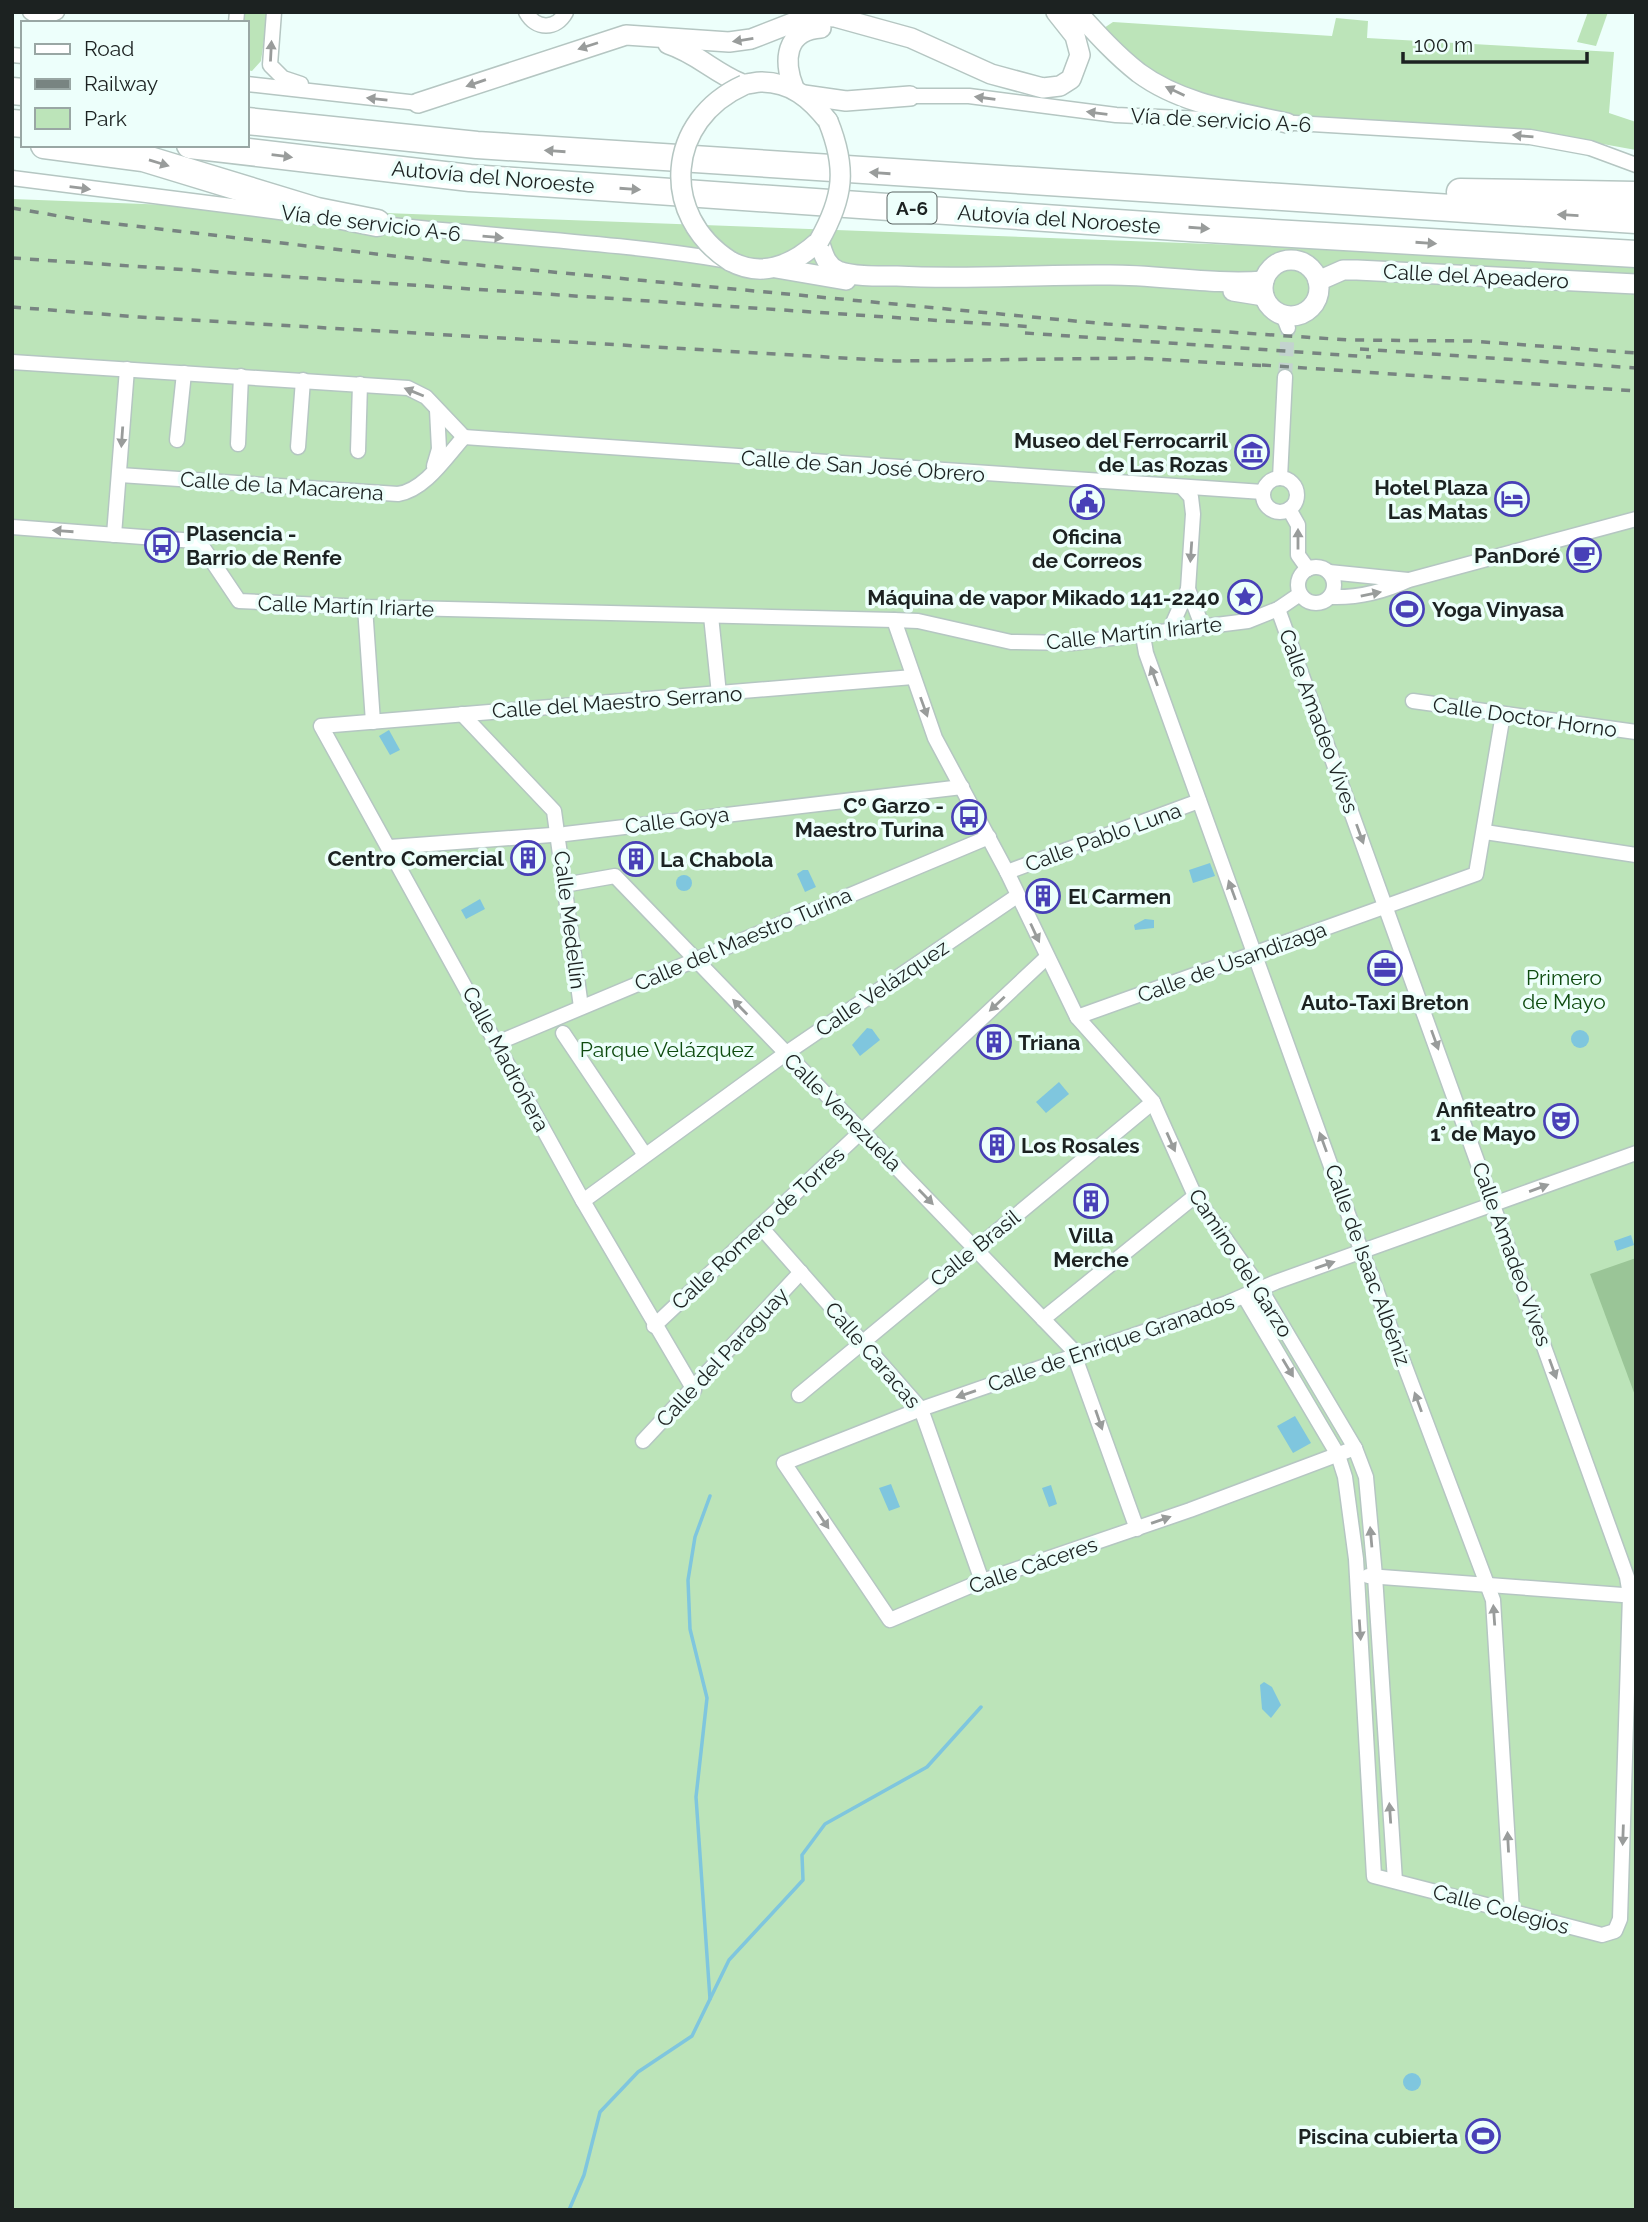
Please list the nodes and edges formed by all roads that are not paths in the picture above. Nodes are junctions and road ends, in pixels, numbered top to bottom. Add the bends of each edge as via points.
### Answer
1 (30, 12) edge
2 (57, 12) edge
3 (526, 12) edge
4 (566, 12) edge
5 (1056, 12) edge
6 (1076, 12) edge
7 (272, 13) edge
8 (879, 29) junction
9 (644, 36) junction
10 (248, 84) edge
11 (752, 84) junction
12 (799, 92) junction
13 (335, 95) junction
14 (910, 96) joint
15 (418, 103) joint
16 (248, 121) edge
17 (1287, 123) junction
18 (59, 147) edge
19 (207, 147) edge
20 (1636, 162) edge
21 (12, 178) edge
22 (948, 178) junction
23 (1636, 195) edge
24 (1636, 220) edge
25 (377, 223) junction
26 (819, 241) junction
27 (1636, 254) edge
28 (730, 261) junction
29 (775, 268) junction
30 (1318, 281) junction
31 (1636, 284) edge
32 (1264, 288) junction
33 (12, 362) edge
34 (127, 369) junction
35 (184, 373) junction
36 (242, 376) junction
37 (1285, 377) tunnel mouth
38 (303, 380) junction
39 (360, 384) junction
40 (437, 409) junction
41 (464, 437) junction
42 (177, 440) dead end
43 (238, 444) dead end
44 (298, 447) dead end
45 (358, 452) dead end
46 (431, 474) junction
47 (120, 475) junction
48 (1280, 478) junction
49 (1183, 488) junction
50 (1206, 490) junction
51 (1263, 492) junction
52 (1289, 509) junction
53 (1193, 514) junction
54 (1636, 519) edge
55 (12, 527) edge
56 (114, 535) junction
57 (1308, 569) junction
58 (1329, 572) junction
59 (1409, 580) junction
60 (1188, 589) junction
61 (1300, 594) junction
62 (1331, 597) junction
63 (365, 607) junction
64 (1278, 609) junction
65 (711, 616) junction
66 (894, 620) junction
67 (1203, 628) junction
68 (1169, 632) junction
69 (1143, 636) junction
70 (913, 677) junction
71 (719, 695) junction
72 (1413, 701) dead end
73 (1503, 713) junction
74 (463, 714) junction
75 (373, 722) junction
76 (321, 726) joint
77 (1636, 733) edge
78 (962, 787) junction
79 (1199, 801) junction
80 (1485, 832) junction
81 (559, 833) junction
82 (989, 837) junction
83 (390, 847) junction
84 (1636, 855) edge
85 (1007, 872) junction
86 (564, 884) junction
87 (1017, 896) junction
88 (1386, 906) junction
89 (1255, 954) junction
90 (1046, 958) junction
91 (696, 960) junction
92 (581, 1007) junction
93 (1077, 1017) junction
94 (563, 1033) dead end
95 (497, 1043) junction
96 (786, 1054) junction
97 (1153, 1102) junction
98 (861, 1131) junction
99 (1636, 1153) edge
100 (645, 1154) junction
101 (1195, 1196) junction
102 (583, 1200) junction
103 (1495, 1204) junction
104 (760, 1226) junction
105 (975, 1248) junction
106 (1362, 1252) junction
107 (801, 1272) junction
108 (1260, 1288) junction
109 (1244, 1296) junction
110 (1043, 1319) junction
111 (654, 1326) junction
112 (862, 1341) junction
113 (1077, 1356) junction
114 (694, 1390) junction
115 (799, 1395) dead end
116 (921, 1409) junction
117 (643, 1441) dead end
118 (1355, 1448) junction
119 (1338, 1455) junction
120 (784, 1463) joint
121 (1137, 1528) junction
122 (1375, 1576) junction
123 (1356, 1577) junction
124 (982, 1581) junction
125 (1487, 1585) junction
126 (1633, 1596) edge
127 (1374, 1876) joint
128 (1395, 1881) junction
129 (1512, 1911) junction
130 (1620, 1919) joint

1 - 2 street via 41,19
3 - 4 street via 544,26 557,23
5 - 8 street via 1075,36 1080,55 1071,79 1043,88 1020,84
6 - 12 street via 1088,37 1086,69 1077,84 1052,94 1017,91 888,38 830,28 811,29 792,42 786,56 787,72
17 -> 6 street via 1220,109 1141,75
13 -> 7 street via 283,78 270,65
8 -> 9 street via 835,17 810,16 740,40
8 - 11 street via 806,23 786,38 774,66
9 - 11 street via 699,56
9 -> 15 street via 602,41
10 - 13 street
11 - 12 street
11 - 28 street, bridge via 721,95 703,113 689,133 682,156 685,206 694,228 709,248
12 - 14 street, Vía de servicio A-6 via 846,101
12 - 26 street, bridge via 828,121 842,169 839,194
15 -> 13 street
17 -> 14 street, Vía de servicio A-6 via 1116,115 970,96
22 -> 16 highway, Autovía del Noroeste / A-6 via 477,145
20 -> 17 street, Vía de servicio A-6 via 1531,137
18 -> 25 highway via 143,158 317,211
19 -> 27 highway, Autovía del Noroeste / A-6 via 484,179
21 -> 25 street, Vía de servicio A-6
22 - 23 highway via 1160,176 1440,192
24 -> 22 highway, Autovía del Noroeste / A-6
25 -> 28 street, Vía de servicio A-6
26 - 29 street
26 - 32 street via 826,262 838,270 872,275 955,279 1143,275 1243,282
28 - 29 street via 747,268
29 - 32 street via 852,281 915,285 1059,281
30 - 31 street, Calle del Apeadero via 1343,270 1357,270
30 - 32 street via 1303,262 1291,260 1270,270
30 - 32 street via 1314,304 1306,312 1289,315 1271,308
33 - 34 street
34 - 35 street
34 -> 47 street
35 - 36 street
35 - 42 street
36 - 38 street
36 - 43 street
37 - 48 street
38 - 39 street
38 - 44 street
40 -> 39 street via 408,388
39 - 45 street
40 - 41 street
40 - 46 street via 439,449
41 - 46 street, Calle de la Macarena
41 - 49 street, Calle de San José Obrero
46 - 47 street, Calle de la Macarena via 410,492 398,494
47 - 56 street
48 - 51 street via 1269,482
48 - 52 street via 1296,490
49 - 50 street, Calle de San José Obrero
49 - 53 street via 1191,497
50 - 51 street, Calle de San José Obrero
50 - 53 street via 1198,497
51 - 52 street via 1271,509
57 -> 52 street via 1298,555 1298,525
53 -> 60 street
54 - 59 street
56 -> 55 street, Calle Martín Iriarte
56 - 63 street, Calle Martín Iriarte via 195,541 239,601
57 - 58 street
57 - 61 street via 1299,580
58 - 59 street
58 - 62 street via 1335,584
62 -> 59 street via 1363,596
60 - 67 street
60 - 68 street
61 - 62 street via 1311,603
61 - 64 street, Calle Martín Iriarte
63 - 65 street, Calle Martín Iriarte
63 - 75 street
64 - 67 street, Calle Martín Iriarte via 1248,621
64 -> 88 street, Calle Amadeo Vives
65 - 66 street, Calle Martín Iriarte
65 - 71 street
66 - 69 street, Calle Martín Iriarte via 1011,642 1072,643
66 - 70 street, Camino del Garzo
67 - 68 street, Calle Martín Iriarte
68 - 69 street, Calle Martín Iriarte
79 -> 69 street, Calle de Isaac Albéniz
70 - 71 street, Calle del Maestro Serrano
70 -> 78 street, Camino del Garzo via 935,738
71 - 74 street, Calle del Maestro Serrano
72 - 73 street, Calle Doctor Horno
73 - 77 street, Calle Doctor Horno
73 - 80 street
74 - 75 street, Calle del Maestro Serrano
74 - 81 street via 554,811
75 - 76 street, Calle del Maestro Serrano
76 - 83 street, Calle Madroñera
78 - 81 street, Calle Goya
78 - 82 street, Camino del Garzo
79 - 85 street, Calle Pablo Luna
89 -> 79 street, Calle de Isaac Albéniz
80 - 84 street
80 - 88 street, Calle de Usandizaga via 1476,874
81 - 83 street, Calle Goya
81 - 86 street, Calle Medellín
82 - 85 street, Camino del Garzo
82 - 91 street, Calle del Maestro Turina
83 - 95 street, Calle Madroñera
85 - 87 street, Camino del Garzo
86 - 91 street, Calle Venezuela via 615,876
86 - 92 street, Calle Medellín
87 -> 90 street, Camino del Garzo
87 - 96 street, Calle Velázquez
88 - 89 street, Calle de Usandizaga
88 -> 103 street, Calle Amadeo Vives
89 - 93 street, Calle de Usandizaga
106 -> 89 street, Calle de Isaac Albéniz
90 - 93 street, Camino del Garzo
90 -> 98 street, Calle Romero de Torres
91 - 92 street, Calle del Maestro Turina
96 -> 91 street, Calle Venezuela
92 - 95 street, Calle del Maestro Turina
93 - 97 street, Camino del Garzo
94 - 100 street
95 - 102 street, Calle Madroñera
96 - 98 street, Calle Venezuela
96 - 100 street, Calle Velázquez
97 -> 101 street, Camino del Garzo
97 - 105 street, Calle Brasil
98 - 104 street, Calle Romero de Torres
98 -> 105 street, Calle Venezuela
103 -> 99 street, Calle de Enrique Granados
100 - 102 street, Calle Velázquez
101 - 108 street, Camino del Garzo
101 - 110 street
102 - 111 street, Calle Madroñera
103 - 106 street, Calle de Enrique Granados
103 -> 126 street, Calle Amadeo Vives
104 - 107 street, Calle Caracas
104 - 111 street, Calle Romero de Torres
105 - 110 street, Calle Venezuela
105 - 112 street, Calle Brasil
108 -> 106 street, Calle de Enrique Granados
125 -> 106 street, Calle de Isaac Albéniz
107 - 112 street, Calle Caracas
107 - 114 street, Calle del Paraguay
108 - 109 street, Calle de Enrique Granados
108 - 118 street, Camino del Garzo
109 - 113 street, Calle de Enrique Granados
109 -> 119 street, Camino del Garzo
110 - 113 street, Calle Venezuela
111 - 114 street, Calle Madroñera
112 - 115 street, Calle Brasil
112 - 116 street, Calle Caracas
113 -> 116 street, Calle de Enrique Granados
113 -> 121 street
114 - 117 street, Calle del Paraguay
116 - 120 street, Calle de Enrique Granados
116 - 124 street, Calle Caracas
118 - 119 street, Calle Cáceres
122 -> 118 street, Camino del Garzo via 1366,1477
121 -> 119 street, Calle Cáceres
119 - 123 street, Camino del Garzo via 1345,1478
120 -> 124 street, Calle Cáceres via 890,1620
121 - 124 street, Calle Cáceres
122 - 123 street
122 - 125 street
128 -> 122 street, Camino del Garzo
123 -> 127 street, Camino del Garzo
125 - 126 street
129 -> 125 street, Calle de Isaac Albéniz via 1493,1600
126 -> 130 street, Calle Amadeo Vives
127 - 128 street, Calle Colegios
128 - 129 street, Calle Colegios
129 - 130 street, Calle Colegios via 1602,1935 1615,1931

